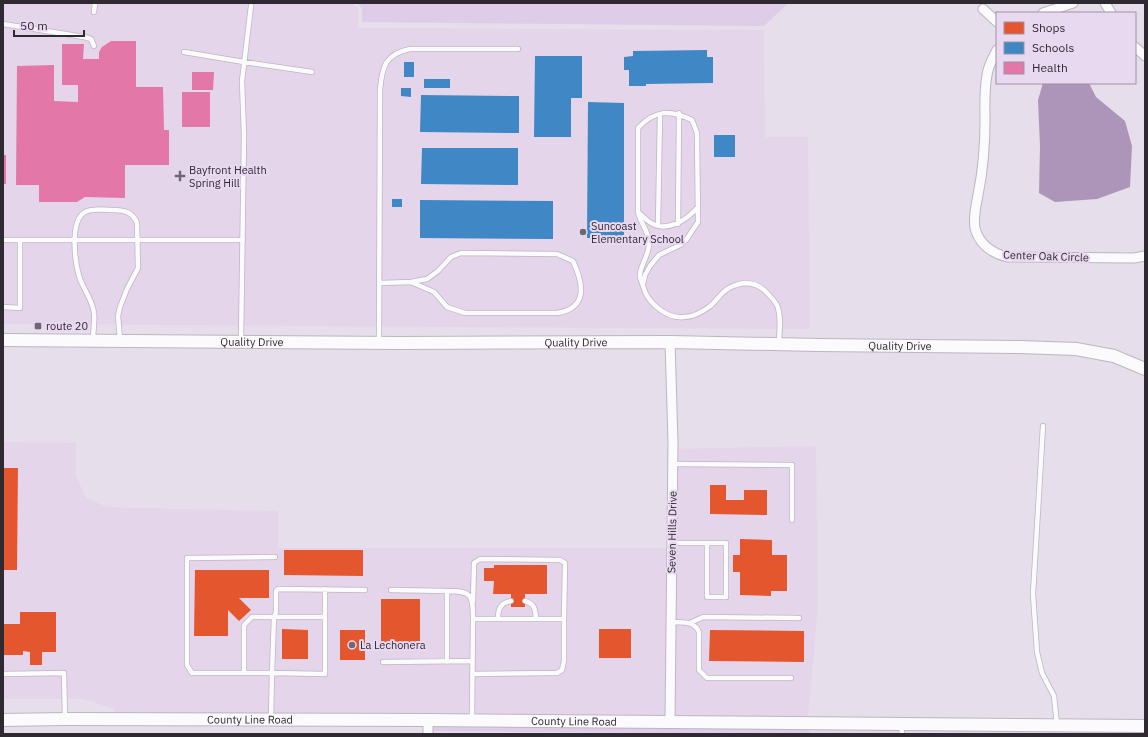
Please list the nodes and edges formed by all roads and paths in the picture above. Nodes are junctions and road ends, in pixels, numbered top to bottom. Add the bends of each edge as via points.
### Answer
1 (95, 3) edge
2 (1073, 3) edge
3 (1105, 3) edge
4 (252, 6) dead end
5 (983, 9) dead end
6 (94, 12) dead end
7 (1045, 12) edge
8 (1110, 12) edge
9 (996, 21) edge
10 (3, 24) edge
11 (94, 46) dead end
12 (1136, 48) edge
13 (518, 49) dead end
14 (184, 52) dead end
15 (996, 52) edge
16 (1145, 56) edge
17 (244, 62) junction
18 (312, 72) dead end
19 (660, 114) junction
20 (679, 114) junction
21 (698, 207) junction
22 (638, 212) junction
23 (678, 224) junction
24 (658, 225) junction
25 (3, 240) edge
26 (20, 240) junction
27 (74, 240) junction
28 (243, 240) junction
29 (138, 241) junction
30 (1145, 256) edge
31 (411, 282) junction
32 (379, 283) junction
33 (643, 284) junction
34 (3, 307) edge
35 (3, 340) edge
36 (93, 341) junction
37 (120, 341) junction
38 (241, 342) junction
39 (670, 342) junction
40 (379, 343) junction
41 (779, 344) junction
42 (1145, 369) edge
43 (1043, 426) dead end
44 (673, 464) junction
45 (792, 520) dead end
46 (672, 543) junction
47 (707, 543) junction
48 (274, 557) dead end
49 (325, 589) junction
50 (365, 590) dead end
51 (391, 590) dead end
52 (447, 591) junction
53 (511, 601) dead end
54 (525, 601) dead end
55 (473, 602) junction
56 (274, 617) junction
57 (325, 617) junction
58 (536, 618) junction
59 (799, 618) dead end
60 (473, 619) junction
61 (498, 619) junction
62 (564, 619) junction
63 (671, 622) junction
64 (690, 623) junction
65 (472, 661) junction
66 (383, 662) dead end
67 (447, 662) junction
68 (244, 673) junction
69 (272, 673) junction
70 (3, 674) edge
71 (472, 674) junction
72 (791, 678) dead end
73 (65, 719) junction
74 (3, 720) edge
75 (428, 720) junction
76 (271, 721) junction
77 (472, 721) junction
78 (670, 722) junction
79 (1057, 725) junction
80 (1145, 726) edge
81 (902, 729) edge
82 (428, 734) edge

1 - 6 lane
2 - 7 street
3 - 8 street
4 - 17 lane
5 - 9 street
10 - 11 lane via 84,37 91,39
12 - 16 street
13 - 32 lane via 410,49 398,52 385,65 380,90
14 - 17 lane
15 - 30 street, Center Oak Circle via 984,89 985,148 974,220 978,237 994,253 1007,258
17 - 18 lane
17 - 28 lane
19 - 20 lane
19 - 22 lane via 646,119 638,128
19 - 24 lane
20 - 21 lane via 692,120 697,134
20 - 23 lane
21 - 23 lane
21 - 33 lane via 698,222 692,232 680,245 659,255 645,275
22 - 24 lane via 648,222
22 - 33 lane via 649,240 648,254 640,271
23 - 24 lane
25 - 26 lane
26 - 27 lane
26 - 34 lane via 20,308
27 - 29 lane
27 - 29 lane via 79,217 84,212 119,210 135,217 138,223
27 - 36 lane via 76,267 94,311
28 - 29 lane
28 - 38 lane
29 - 37 lane via 138,268 127,289 118,316
31 - 31 lane via 434,292 447,307 465,313 566,312 579,302 581,289 580,277 573,261 557,254 461,253 451,257 427,279
31 - 32 lane
32 - 40 lane
33 - 41 lane via 652,302 661,310 684,318 708,307 727,289 741,283 752,283 765,290 777,304
35 - 36 street, Quality Drive
36 - 37 street, Quality Drive
37 - 38 street, Quality Drive
38 - 40 street, Quality Drive
39 - 40 street, Quality Drive
39 - 41 street, Quality Drive
39 - 44 street, Seven Hills Drive
41 - 42 street, Quality Drive via 1076,349 1114,356
43 - 79 lane via 1033,594 1036,652 1042,673 1054,696
44 - 45 lane via 792,465
44 - 46 street, Seven Hills Drive
46 - 47 lane
46 - 63 street, Seven Hills Drive
47 - 47 lane via 707,597 726,598 726,543
48 - 68 lane via 187,558 187,665 192,673
49 - 50 lane
49 - 56 lane via 278,589
49 - 57 lane
51 - 52 lane
52 - 55 lane via 466,593
52 - 67 lane
53 - 61 lane via 500,606
54 - 58 lane via 535,608
55 - 60 lane
55 - 62 lane via 474,563 480,559 560,560 564,563
56 - 57 lane
56 - 68 lane via 252,617 244,625
56 - 69 lane
57 - 69 lane via 325,674
58 - 61 lane
58 - 62 lane
59 - 64 lane via 702,617
60 - 61 lane
60 - 65 lane
62 - 71 lane via 564,661 562,670 557,673
63 - 64 lane
63 - 78 street, Seven Hills Drive
64 - 72 lane via 697,627 699,670 707,678
65 - 67 lane
65 - 71 lane
66 - 67 lane
68 - 69 lane
69 - 76 lane
70 - 73 lane via 64,673
71 - 77 lane
73 - 74 street, County Line Road
73 - 76 street, County Line Road
75 - 76 street, County Line Road
75 - 77 street, County Line Road
75 - 82 street
77 - 78 street, County Line Road
78 - 81 street, County Line Road
79 - 80 street, County Line Road
79 - 81 street, County Line Road

